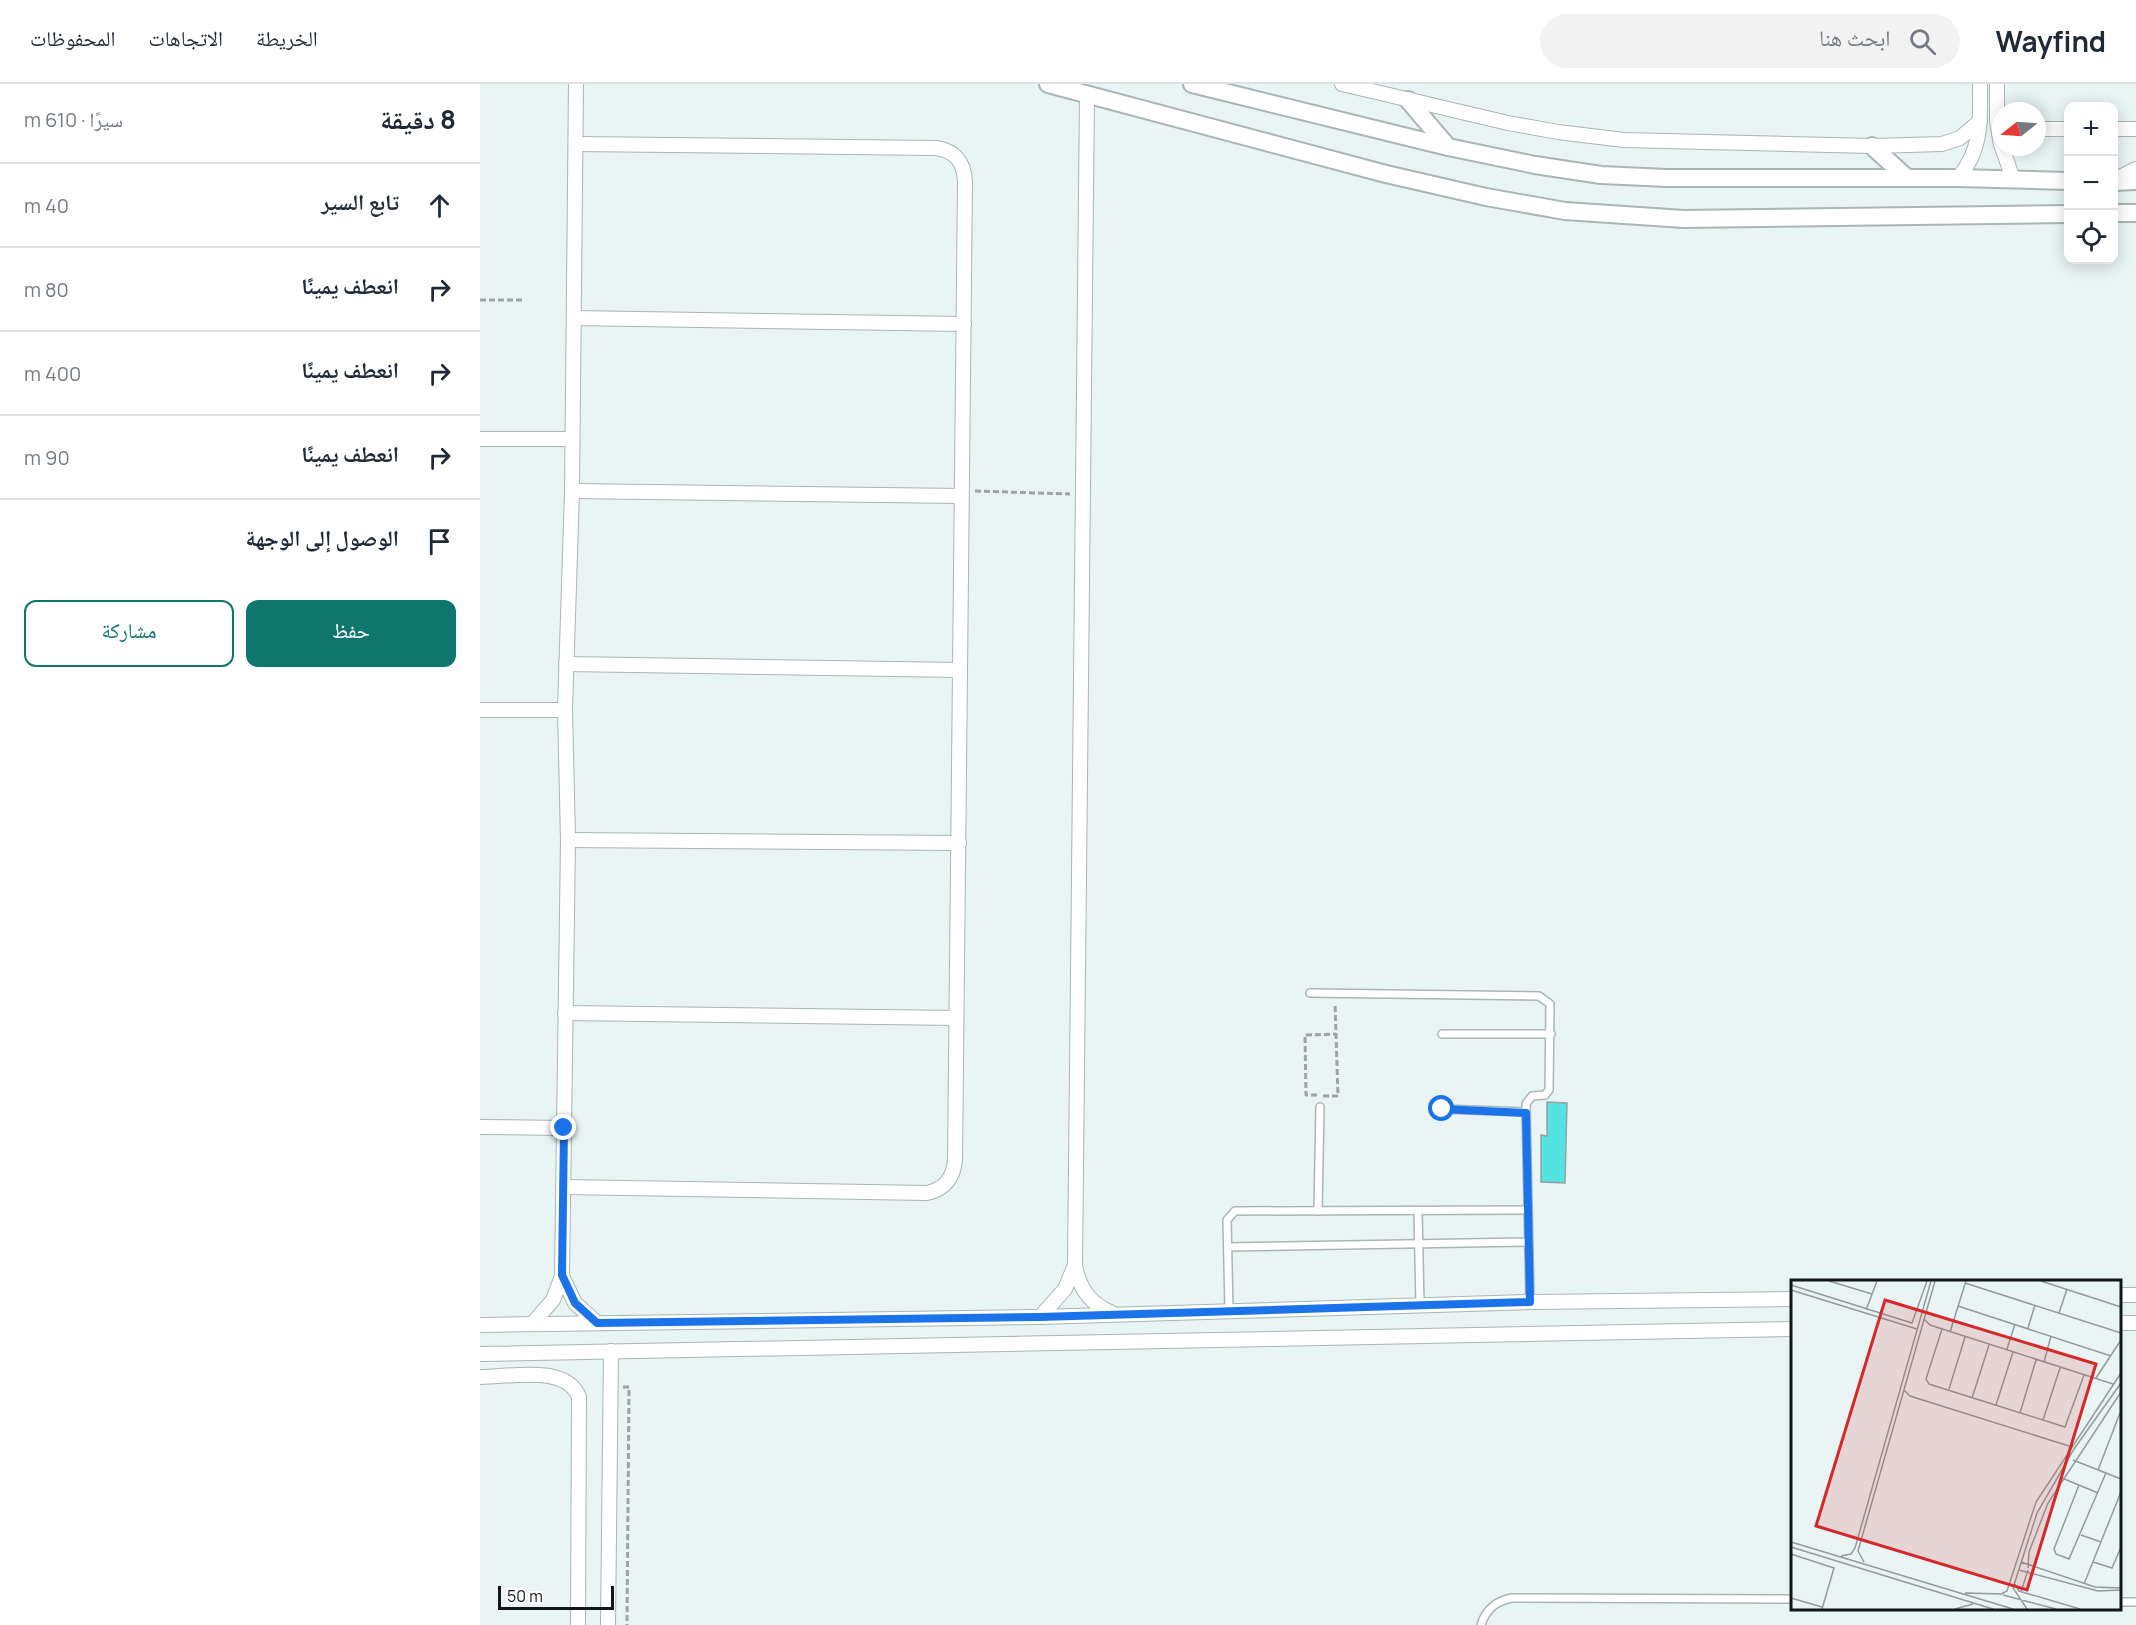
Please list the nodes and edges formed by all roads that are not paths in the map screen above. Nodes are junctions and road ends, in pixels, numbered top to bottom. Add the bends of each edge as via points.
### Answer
1 (576, 84) edge
2 (1048, 84) edge
3 (1192, 84) edge
4 (1342, 84) edge
5 (1980, 84) edge
6 (1997, 84) edge
7 (1087, 95) junction
8 (1408, 100) junction
9 (1998, 102) edge
10 (1980, 121) junction
11 (2046, 129) edge
12 (2064, 129) edge
13 (2118, 129) edge
14 (2136, 129) edge
15 (576, 144) junction
16 (1872, 146) junction
17 (1448, 147) junction
18 (2005, 156) edge
19 (2136, 169) edge
20 (1907, 178) junction
21 (1958, 178) junction
22 (2013, 179) junction
23 (2118, 179) edge
24 (2064, 181) edge
25 (2118, 181) edge
26 (2136, 181) edge
27 (2118, 213) edge
28 (2136, 213) edge
29 (2064, 214) edge
30 (574, 318) junction
31 (964, 324) junction
32 (480, 439) edge
33 (572, 439) junction
34 (572, 492) junction
35 (961, 494) junction
36 (566, 664) junction
37 (960, 670) junction
38 (480, 710) edge
39 (565, 710) junction
40 (568, 840) junction
41 (959, 843) junction
42 (1310, 993) dead end
43 (565, 1013) junction
44 (956, 1018) junction
45 (1442, 1034) dead end
46 (1551, 1034) junction
47 (1320, 1107) dead end
48 (1442, 1109) dead end
49 (1526, 1113) junction
50 (480, 1127) edge
51 (564, 1128) junction
52 (563, 1186) junction
53 (1528, 1210) junction
54 (1318, 1211) junction
55 (1418, 1211) junction
56 (1528, 1242) junction
57 (1419, 1245) junction
58 (1228, 1247) junction
59 (1075, 1265) junction
60 (562, 1275) junction
61 (1791, 1299) edge
62 (1530, 1302) junction
63 (1420, 1305) junction
64 (1229, 1310) junction
65 (1114, 1314) junction
66 (1040, 1317) junction
67 (597, 1323) junction
68 (532, 1324) junction
69 (480, 1325) edge
70 (1791, 1329) edge
71 (611, 1351) junction
72 (480, 1354) edge
73 (480, 1377) edge
74 (1791, 1599) edge
75 (578, 1625) edge
76 (608, 1625) edge
77 (1481, 1625) edge

1 - 15 street
2 - 7 street
3 - 17 street
4 - 8 street
5 - 10 street
6 - 9 street
7 - 29 street via 1386,174 1574,212 1684,219
7 - 59 street
8 - 16 street via 1591,137
8 - 17 street
10 - 16 street via 1960,138 1942,144
10 - 21 street via 1975,152
11 - 12 street
13 - 14 street
15 - 30 street
15 - 31 street via 947,150 959,159 965,173
16 - 20 street
17 - 20 street via 1557,169 1634,177
18 - 22 street
19 - 23 street
20 - 21 street
21 - 22 street
22 - 24 street
25 - 26 street
27 - 28 street
30 - 31 street
30 - 33 street
31 - 35 street
32 - 33 street
33 - 34 street
34 - 35 street
34 - 36 street
35 - 37 street
36 - 37 street
36 - 39 street
37 - 41 street
38 - 39 street
39 - 40 street
40 - 41 street
40 - 43 street
41 - 44 street
42 - 46 lane via 1539,996 1548,1000 1552,1009
43 - 44 street
43 - 51 street
44 - 52 street via 954,1168 950,1180 934,1191
45 - 46 lane
46 - 49 lane via 1549,1090 1545,1095 1529,1098
47 - 54 lane
48 - 49 lane
49 - 53 lane
50 - 51 street
51 - 52 street
52 - 60 street
53 - 55 lane
53 - 56 lane
54 - 55 lane
54 - 58 lane via 1232,1212 1227,1220
55 - 57 lane
56 - 57 lane
56 - 62 lane
57 - 58 lane
57 - 63 lane
58 - 64 lane
59 - 65 street via 1087,1296
59 - 66 street via 1065,1289
60 - 67 street via 575,1303
60 - 68 street via 553,1300
61 - 62 street
62 - 63 street
63 - 64 street
64 - 65 street
65 - 66 street
66 - 67 street
67 - 68 street
68 - 69 street
70 - 71 street
71 - 72 street
71 - 76 street
73 - 75 street via 557,1376 577,1391
74 - 77 lane via 1512,1598 1489,1609

